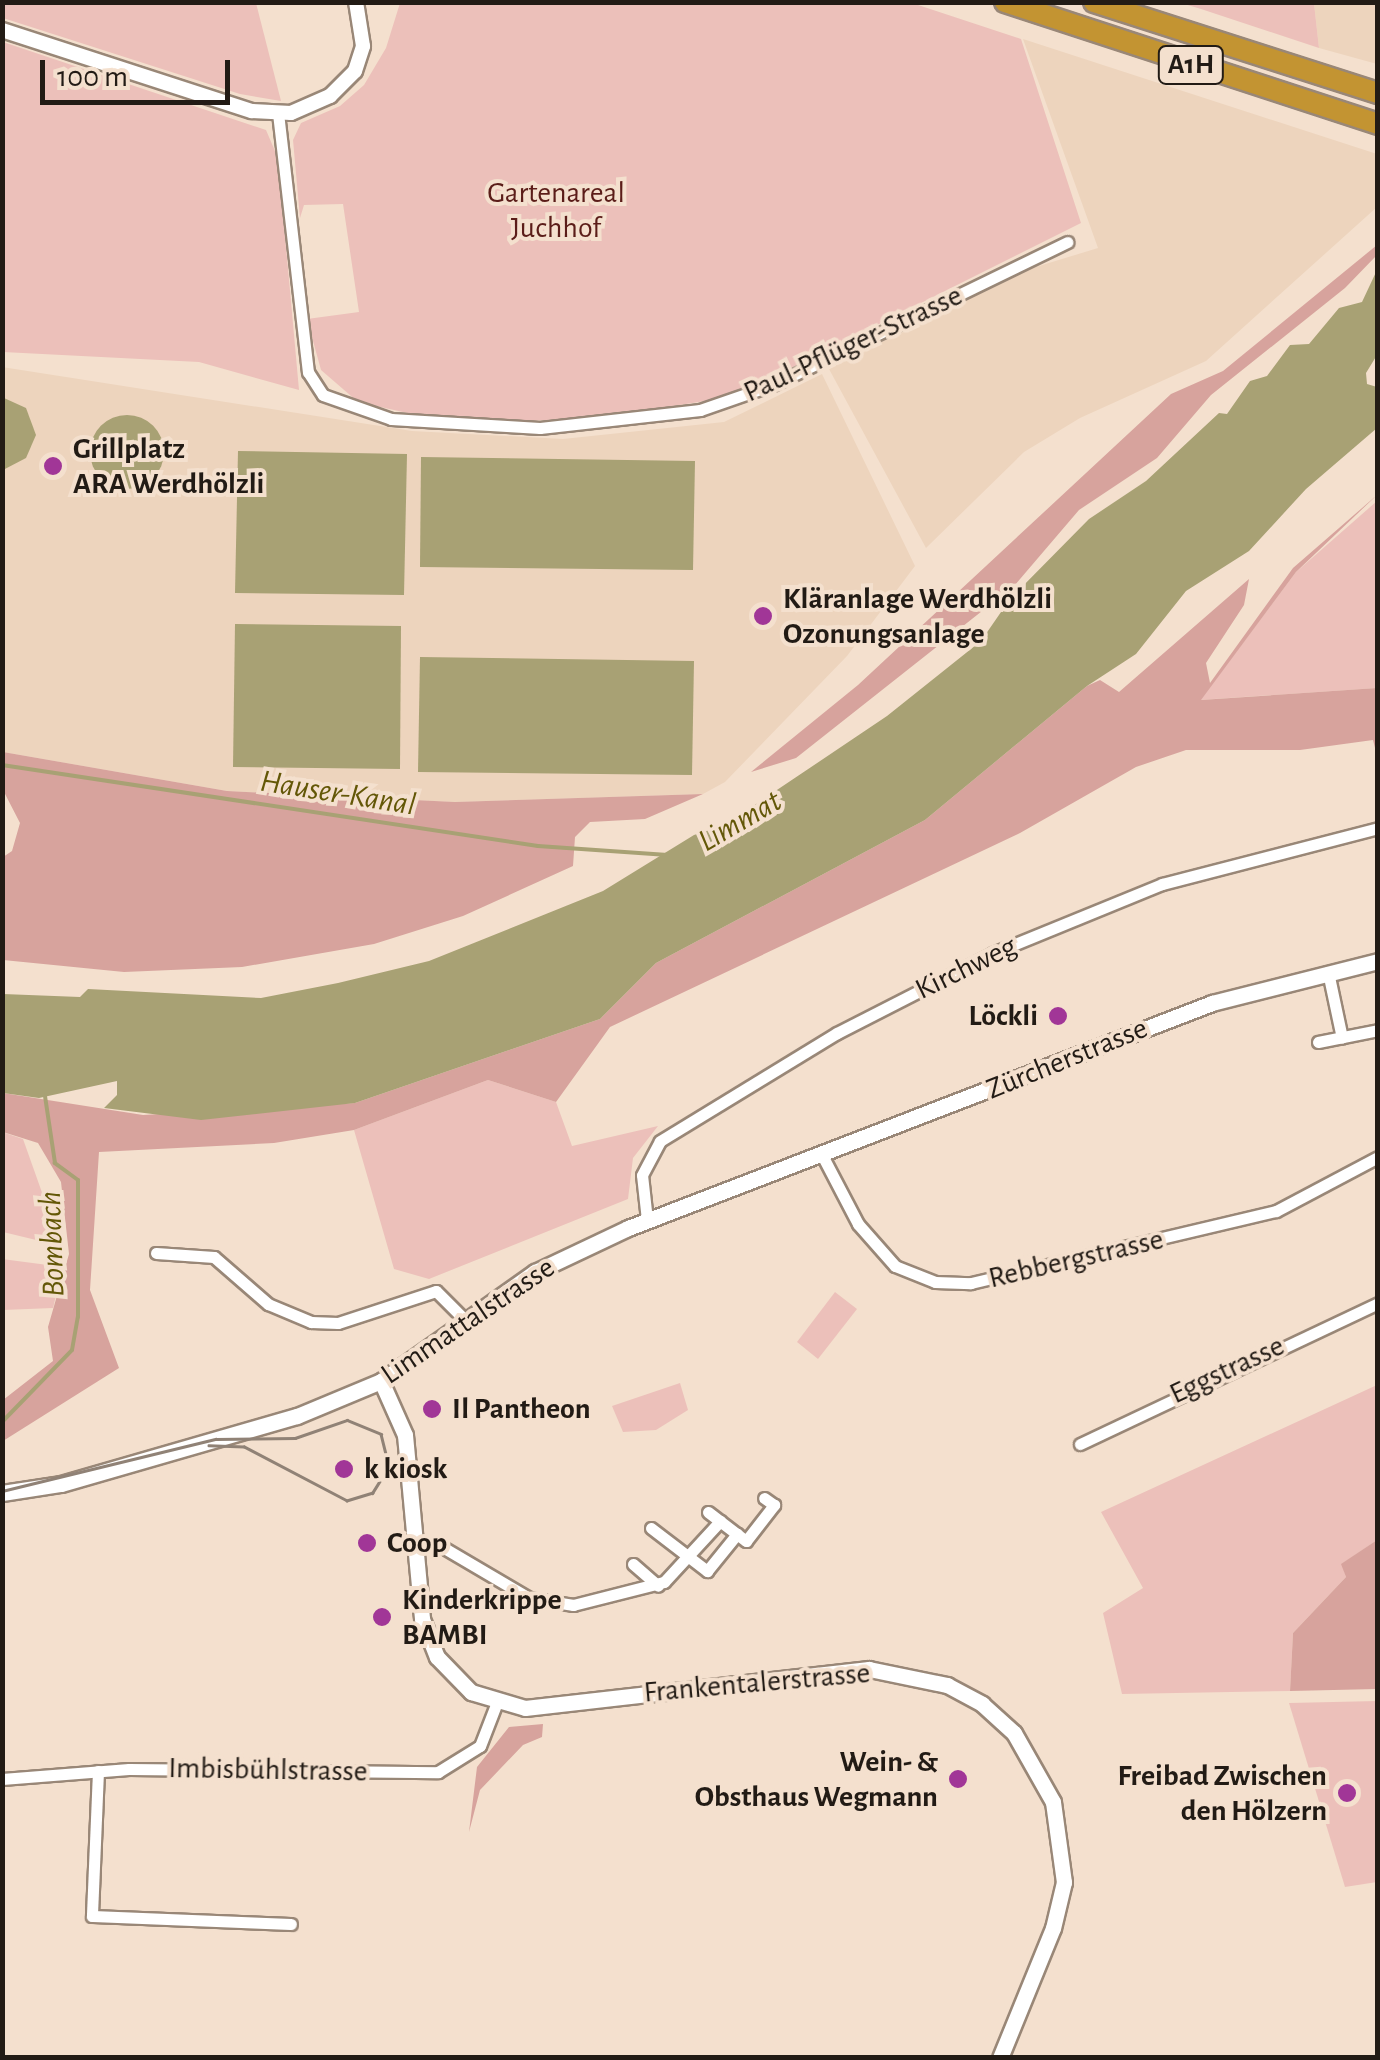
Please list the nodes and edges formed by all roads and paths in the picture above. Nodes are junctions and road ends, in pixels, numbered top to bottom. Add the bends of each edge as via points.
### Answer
1 (356, 2) edge
2 (1005, 2) edge
3 (1094, 2) edge
4 (2, 30) edge
5 (1378, 93) edge
6 (278, 114) junction
7 (1378, 124) edge
8 (1067, 242) dead end
9 (1378, 828) edge
10 (1378, 962) edge
11 (1328, 972) junction
12 (1378, 1030) edge
13 (1342, 1038) junction
14 (1318, 1042) dead end
15 (1378, 1156) edge
16 (816, 1157) junction
17 (647, 1220) junction
18 (156, 1253) dead end
19 (1378, 1303) edge
20 (465, 1320) junction
21 (381, 1382) junction
22 (1080, 1444) dead end
23 (2, 1493) edge
24 (764, 1498) dead end
25 (708, 1512) dead end
26 (720, 1521) junction
27 (651, 1528) dead end
28 (738, 1534) junction
29 (417, 1545) junction
30 (691, 1559) junction
31 (633, 1564) dead end
32 (658, 1586) junction
33 (497, 1702) junction
34 (98, 1770) junction
35 (2, 1778) edge
36 (291, 1924) dead end
37 (1000, 2058) edge

1 - 6 street via 363,46 355,72 330,96
2 - 7 highway, A1H
3 - 5 highway, A1H
4 - 6 street via 214,100
6 - 8 street, Paul-Pflüger-Strasse via 308,372 323,394 391,419 540,428 686,414 776,384
9 - 17 street, Kirchweg via 1108,905 993,953 837,1032 660,1141 642,1175
10 - 11 main road, Zürcherstrasse
11 - 13 street
11 - 16 main road, Zürcherstrasse via 1184,1013
12 - 13 street
13 - 14 street
15 - 16 street, Rebbergstrasse via 1276,1210 971,1283 935,1282 895,1266 858,1224
16 - 17 main road, Limmattalstrasse
17 - 20 main road, Limmattalstrasse via 535,1272
18 - 20 street via 214,1257 268,1304 312,1322 338,1323 436,1290
19 - 22 street, Eggstrasse
20 - 21 main road, Limmattalstrasse
21 - 23 main road, Limmattalstrasse via 246,1433 61,1484
21 - 29 main road, Frankentalerstrasse via 405,1436
24 - 28 street via 774,1506 746,1541
25 - 26 street
26 - 28 street
26 - 30 street
27 - 30 street
28 - 30 street via 707,1571
29 - 32 street via 439,1545 548,1604 594,1602
29 - 33 main road, Frankentalerstrasse via 422,1619 437,1657 462,1684
30 - 32 street
31 - 32 street
33 - 34 street, Imbisbühlstrasse via 480,1746 438,1772
33 - 37 main road, Frankentalerstrasse via 525,1708 868,1669 918,1676 982,1704 1037,1766 1063,1846 1053,1928
34 - 35 street, Imbisbühlstrasse
34 - 36 street via 92,1916

